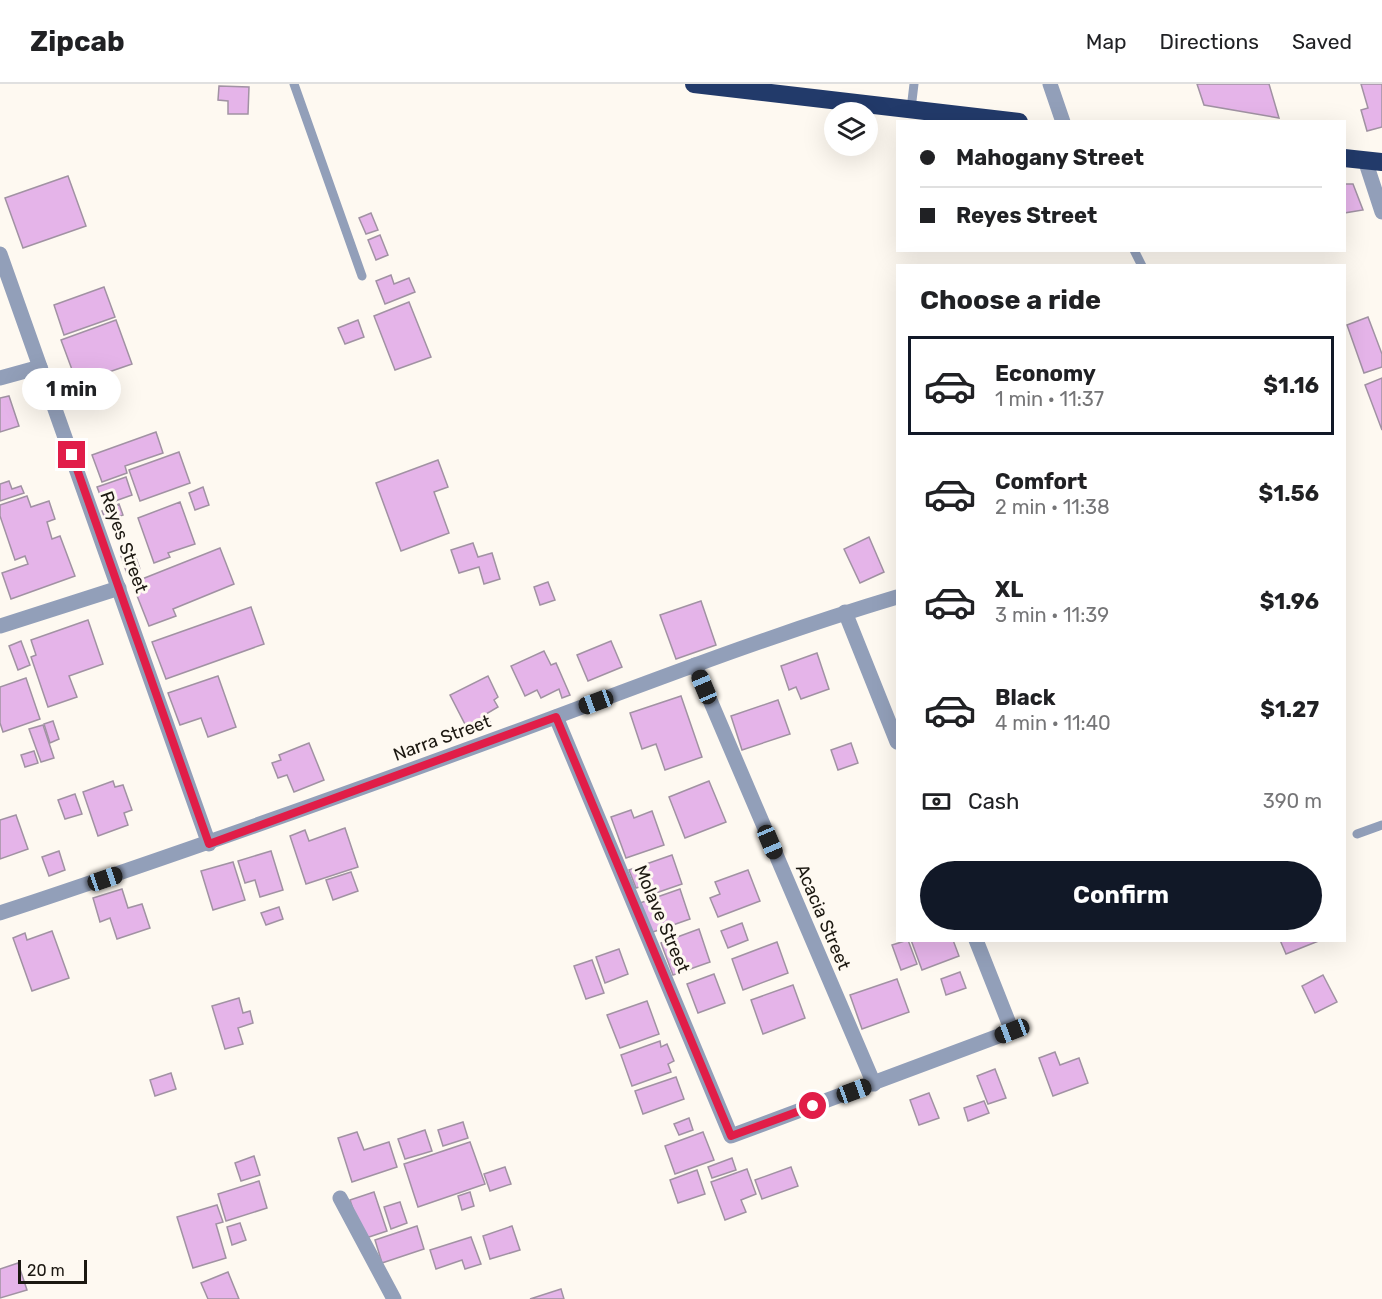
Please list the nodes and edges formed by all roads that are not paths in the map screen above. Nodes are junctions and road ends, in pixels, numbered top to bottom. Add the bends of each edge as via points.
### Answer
1 (294, 84) edge
2 (694, 84) edge
3 (914, 84) edge
4 (1050, 84) edge
5 (911, 109) junction
6 (1002, 120) edge
7 (1062, 120) edge
8 (1346, 158) edge
9 (1373, 161) edge
10 (1382, 212) edge
11 (0, 254) edge
12 (362, 276) dead end
13 (40, 367) junction
14 (0, 378) edge
15 (119, 588) junction
16 (896, 597) edge
17 (846, 612) junction
18 (0, 626) edge
19 (694, 665) junction
20 (556, 717) junction
21 (896, 739) edge
22 (1382, 825) edge
23 (1357, 834) dead end
24 (209, 844) junction
25 (0, 913) edge
26 (977, 942) edge
27 (874, 1084) junction
28 (340, 1198) dead end
29 (394, 1299) edge

1 - 12 lane
2 - 5 highway
3 - 5 lane
4 - 7 street
5 - 6 highway
8 - 9 highway
9 - 10 street
11 - 13 street, Reyes Street
13 - 14 street
13 - 15 street, Reyes Street
15 - 18 street
15 - 24 street, Reyes Street
16 - 17 street, Narra Street
17 - 19 street, Narra Street
17 - 21 street
19 - 20 street, Narra Street
19 - 27 street, Acacia Street
20 - 24 street, Narra Street
20 - 27 street, Molave Street via 731,1136
22 - 23 lane
24 - 25 street, Narra Street
26 - 27 street via 1012,1031
28 - 29 street

